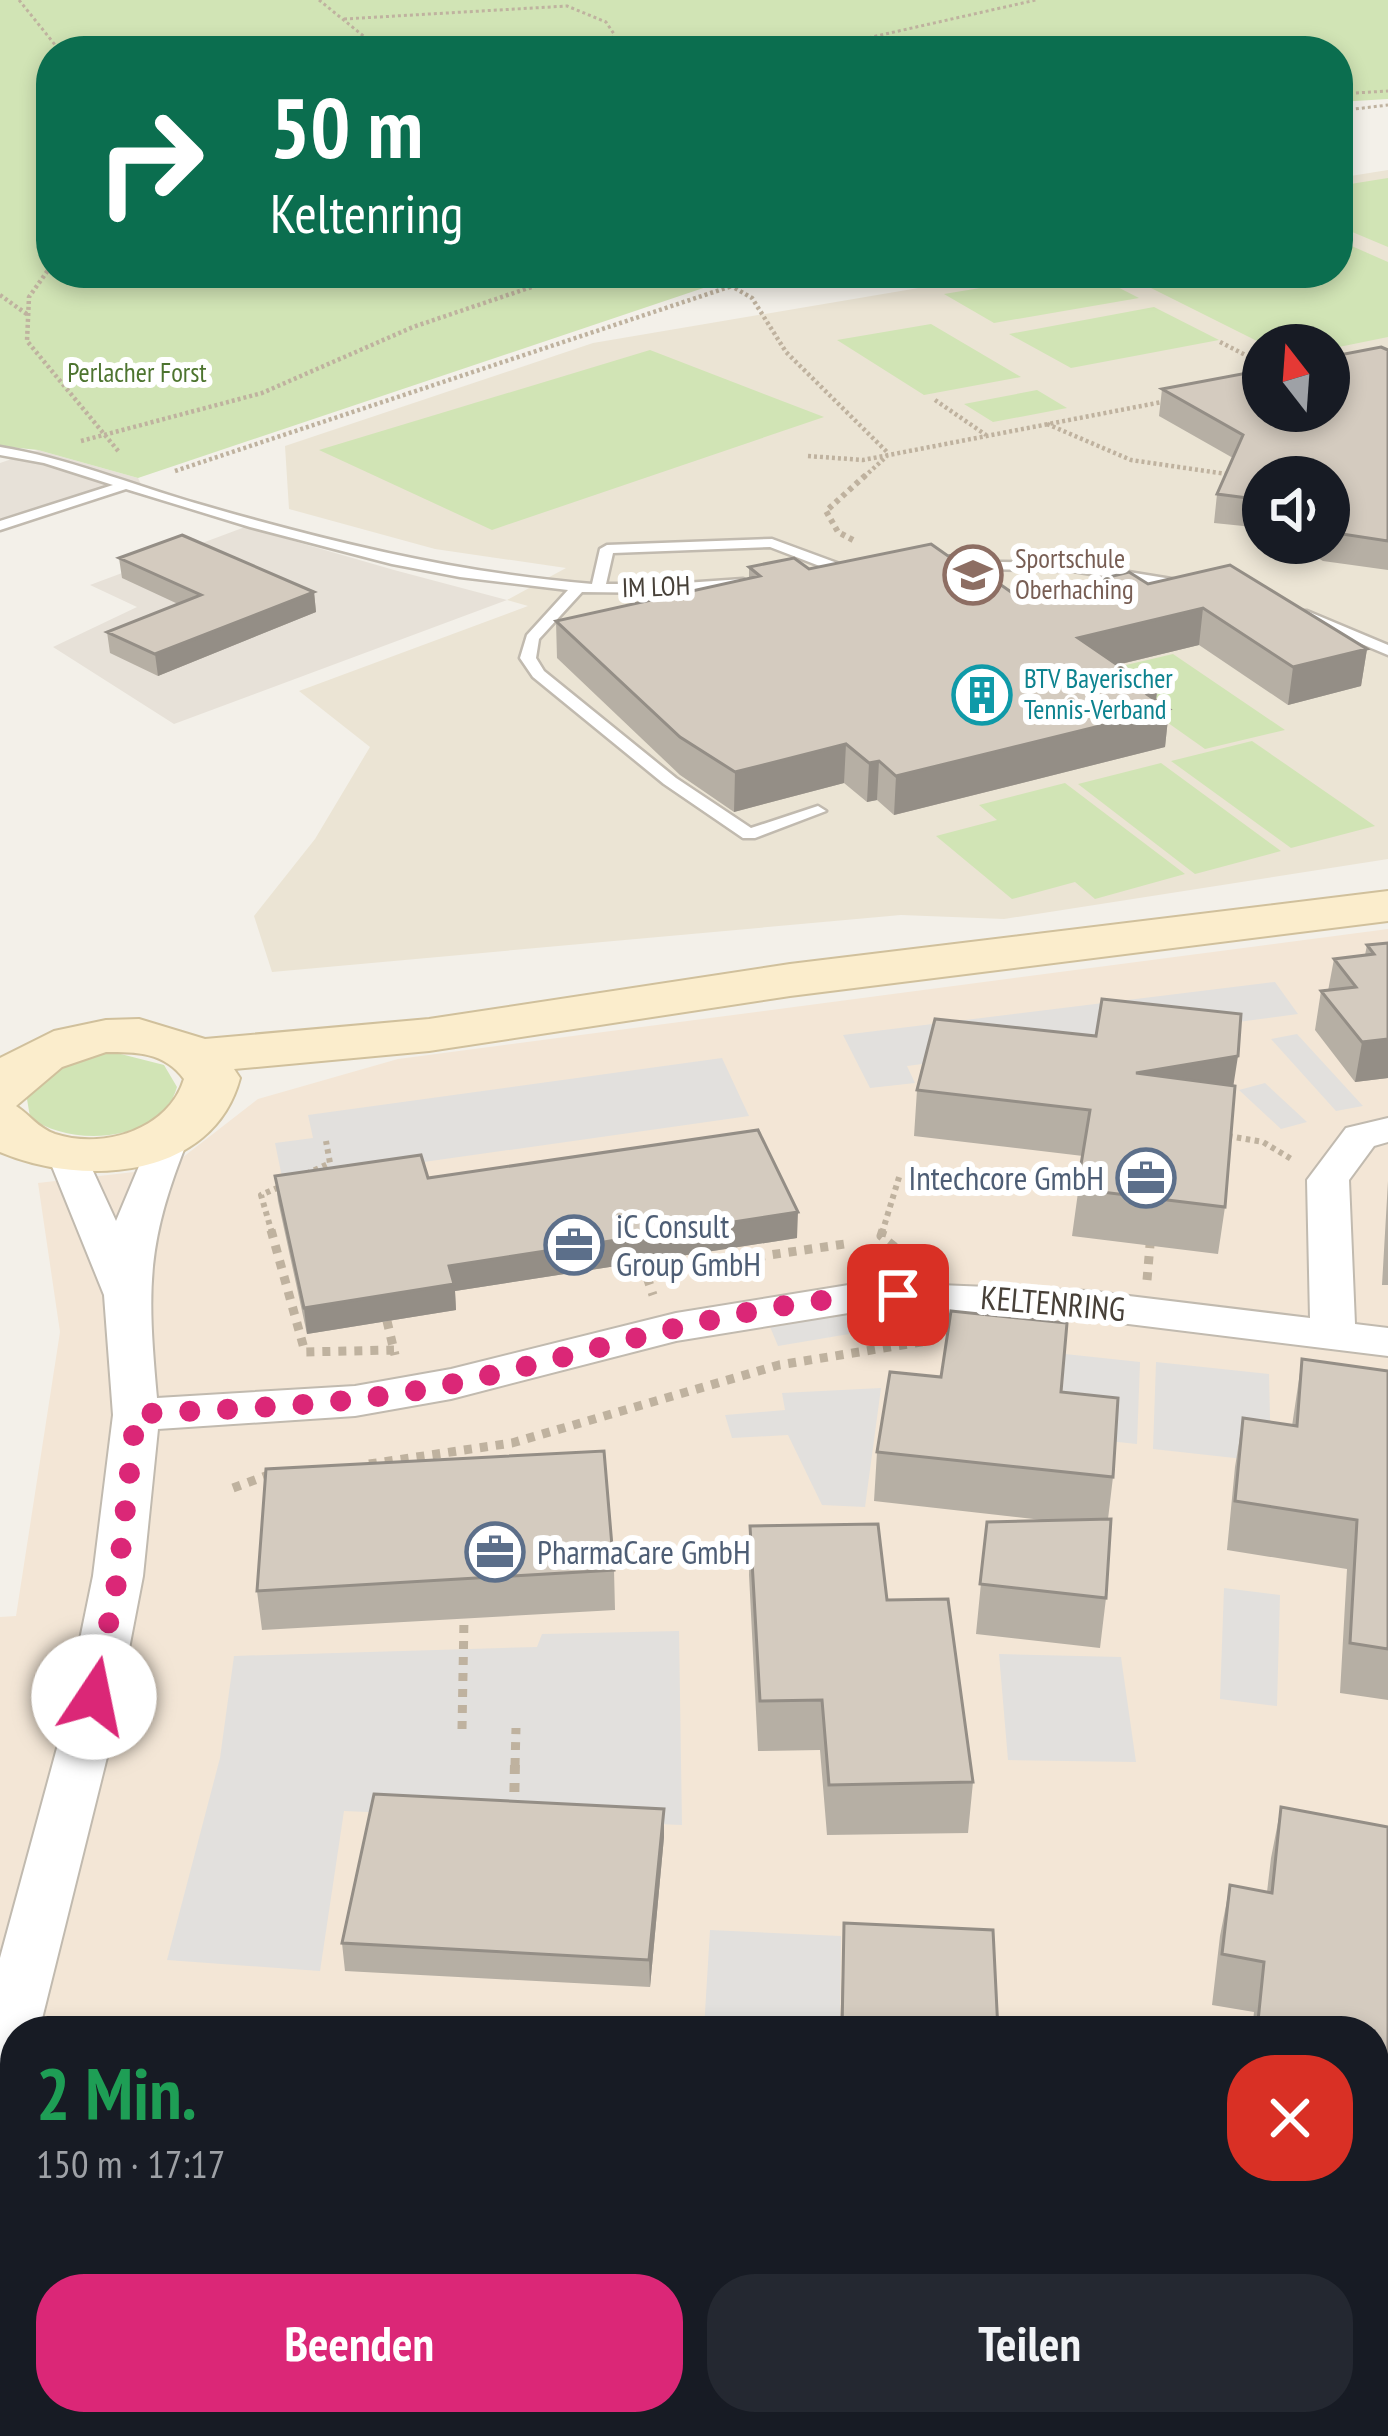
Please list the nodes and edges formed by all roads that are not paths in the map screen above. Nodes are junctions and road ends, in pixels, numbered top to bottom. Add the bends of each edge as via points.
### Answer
1 (0, 451) edge
2 (123, 486) junction
3 (0, 526) edge
4 (902, 566) edge
5 (862, 569) edge
6 (842, 570) junction
7 (806, 575) edge
8 (770, 580) edge
9 (598, 588) junction
10 (577, 589) junction
11 (1218, 592) edge
12 (695, 603) edge
13 (675, 607) edge
14 (1287, 609) edge
15 (539, 628) junction
16 (576, 628) edge
17 (1388, 650) edge
18 (818, 812) dead end
19 (1388, 906) edge
20 (204, 1073) junction
21 (2, 1104) edge
22 (1388, 1130) edge
23 (169, 1137) junction
24 (68, 1154) junction
25 (126, 1295) junction
26 (1333, 1334) junction
27 (1388, 1342) edge
28 (136, 1414) junction
29 (14, 2016) edge

1 - 2 lane, IM LOH
2 - 3 lane
2 - 10 lane, IM LOH via 388,563
4 - 11 lane via 1073,567
5 - 6 lane
6 - 7 lane
6 - 9 lane via 772,543 607,549
8 - 9 lane, IM LOH
9 - 10 lane, IM LOH
10 - 15 lane
12 - 13 lane
14 - 17 lane
15 - 16 lane
15 - 18 lane via 528,658 538,674 720,817 749,834
19 - 20 main road via 790,980
20 - 21 main road via 157,1039 103,1037 49,1051
20 - 23 main road via 199,1115
21 - 24 main road via 20,1140
22 - 26 street via 1360,1137 1328,1180
23 - 24 main road via 120,1153
23 - 25 street via 140,1209
24 - 25 street
25 - 28 street
26 - 27 street, KELTENRING
26 - 28 street, KELTENRING via 1088,1305 867,1296 676,1328 355,1401
28 - 29 street via 118,1576 86,1737

